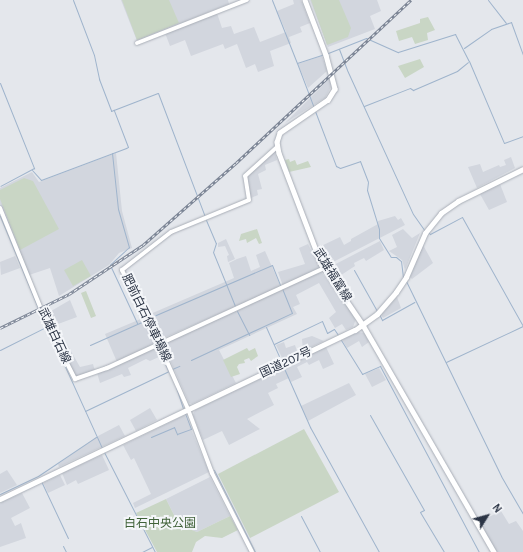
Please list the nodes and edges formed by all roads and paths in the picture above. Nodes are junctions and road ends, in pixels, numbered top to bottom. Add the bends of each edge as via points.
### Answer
1 (247, 0) edge
2 (305, 0) edge
3 (137, 43) dead end
4 (277, 147) junction
5 (523, 169) edge
6 (0, 208) edge
7 (324, 268) junction
8 (363, 325) junction
9 (159, 344) junction
10 (186, 411) junction
11 (0, 499) edge
12 (252, 552) edge
13 (494, 552) edge

1 - 3 main road
2 - 4 main road via 335,89 328,100 283,130 278,137
4 - 7 main road, 武雄福富線 via 312,244
4 - 9 main road, 肥前白石停車場線 via 245,176 250,200 168,234 122,270
5 - 8 highway, 国道207号 via 453,204 426,231 404,280 378,312
6 - 9 main road, 武雄白石線 via 47,324 75,379 107,368
7 - 8 main road, 武雄福富線
7 - 9 main road
8 - 10 highway, 国道207号
8 - 13 main road, 武雄福富線
9 - 10 main road, 肥前白石停車場線
10 - 11 highway, 国道207号
10 - 12 main road, 肥前白石停車場線 via 212,473

